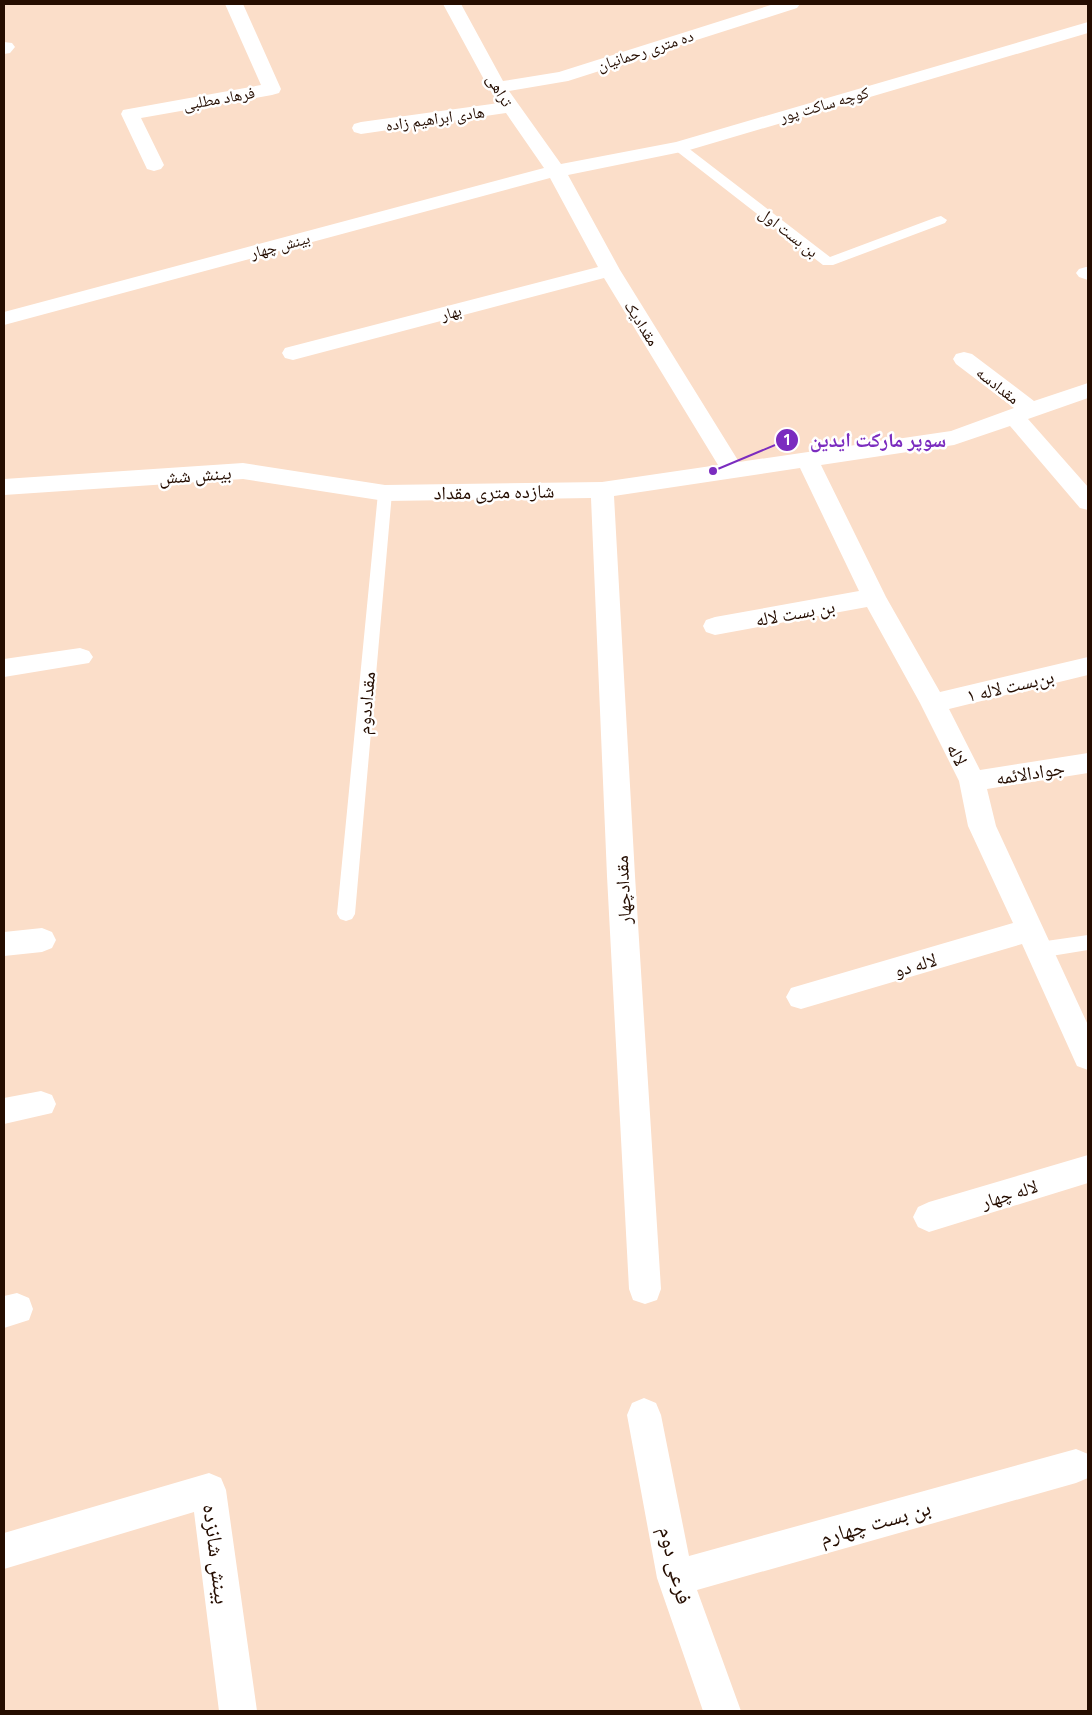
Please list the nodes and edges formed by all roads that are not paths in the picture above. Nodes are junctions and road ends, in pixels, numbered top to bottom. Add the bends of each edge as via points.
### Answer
1 (234, 4) edge
2 (452, 4) edge
3 (792, 4) edge
4 (1088, 27) edge
5 (497, 87) junction
6 (510, 107) junction
7 (361, 128) dead end
8 (679, 147) junction
9 (154, 165) dead end
10 (556, 171) junction
11 (942, 220) dead end
12 (610, 270) junction
13 (4, 319) edge
14 (293, 353) dead end
15 (964, 359) dead end
16 (1088, 390) edge
17 (1023, 414) junction
18 (807, 460) junction
19 (733, 471) junction
20 (4, 487) edge
21 (602, 490) junction
22 (385, 493) junction
23 (1088, 502) edge
24 (874, 598) junction
25 (715, 626) dead end
26 (80, 657) dead end
27 (1088, 666) edge
28 (4, 668) edge
29 (933, 703) junction
30 (1088, 763) edge
31 (972, 781) junction
32 (346, 914) dead end
33 (42, 940) dead end
34 (1034, 940) junction
35 (1088, 942) edge
36 (4, 944) edge
37 (801, 997) dead end
38 (1088, 1057) edge
39 (41, 1104) dead end
40 (4, 1110) edge
41 (1088, 1169) edge
42 (929, 1217) dead end
43 (645, 1289) dead end
44 (644, 1415) dead end
45 (1076, 1466) dead end
46 (4, 1551) edge
47 (675, 1578) junction
48 (238, 1711) edge
49 (722, 1711) edge

1 - 9 street, فرهاد مطلبی via 272,89 130,114
2 - 5 street, تراهی
3 - 5 street, ده متری رحمانیان via 562,76
4 - 8 street, کوچه ساکت پور
5 - 6 street, تراهی
6 - 7 street, هادی ابراهیم زاده
6 - 10 street, تراهی
8 - 10 street, کوچه ساکت پور
8 - 11 lane, بن بست اول via 828,262
10 - 12 street, مقدادیک
10 - 13 street, بینش چهار
12 - 14 street, بهار
12 - 19 street, مقدادیک
15 - 17 street, مقدادسه
16 - 17 street, شازده متری مقداد
17 - 18 street, شازده متری مقداد via 954,438
17 - 23 street, مقدادسه
18 - 19 street, شازده متری مقداد
18 - 24 street, لاله
19 - 21 street, شازده متری مقداد
20 - 22 street, بینش شش via 243,471
21 - 22 street, شازده متری مقداد
21 - 43 street, مقدادچهار
22 - 32 lane, مقداددوم
24 - 25 street, بن بست لاله
24 - 29 street, لاله
26 - 28 street
27 - 29 street, بن‌بست لاله ۱
29 - 31 street, لاله
30 - 31 street, جوادالائمه
31 - 34 street, لاله via 982,826
33 - 36 street
34 - 35 lane
34 - 37 street, لاله دو
34 - 38 street, لاله
39 - 40 street
41 - 42 street, لاله چهار
44 - 47 street, فرعی دوم
45 - 47 street, بن بست چهارم
46 - 48 street, بینش شانزده via 209,1490
47 - 49 street, فرعی دوم

